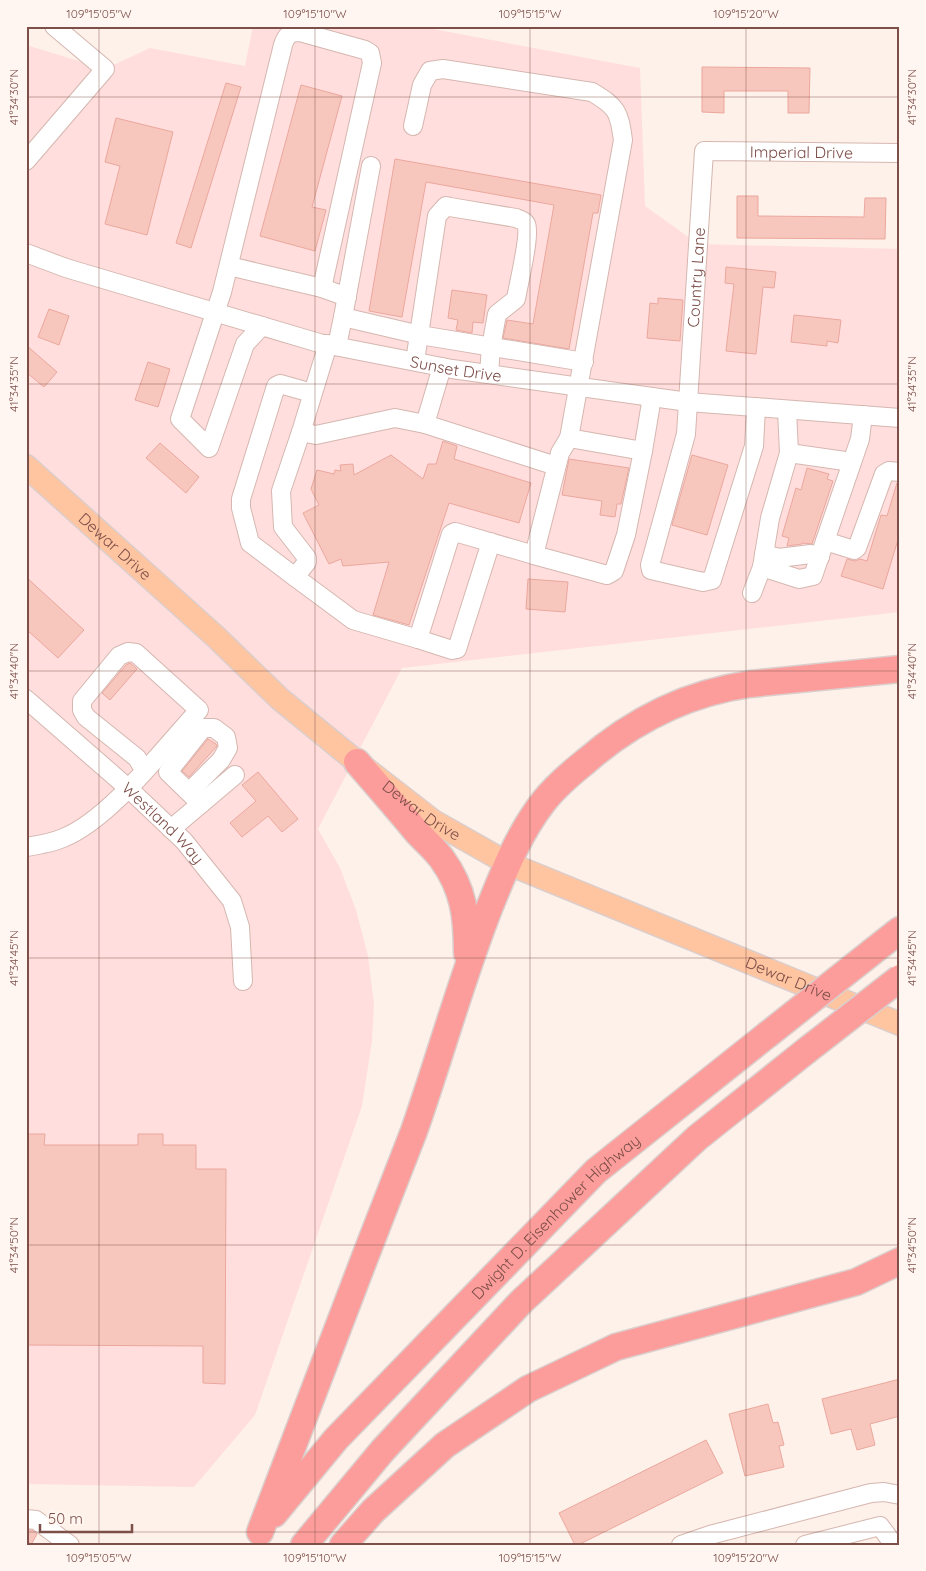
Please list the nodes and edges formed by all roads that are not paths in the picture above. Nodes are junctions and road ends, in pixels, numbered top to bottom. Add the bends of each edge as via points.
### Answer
1 (54, 26) edge
2 (414, 126) dead end
3 (704, 151) joint
4 (900, 154) edge
5 (26, 160) edge
6 (371, 166) dead end
7 (26, 253) edge
8 (26, 264) edge
9 (229, 266) junction
10 (66, 268) junction
11 (322, 288) junction
12 (347, 297) junction
13 (215, 312) junction
14 (343, 318) junction
15 (262, 326) junction
16 (420, 335) junction
17 (332, 345) junction
18 (491, 347) junction
19 (415, 362) junction
20 (584, 362) junction
21 (442, 367) junction
22 (489, 374) junction
23 (579, 387) junction
24 (312, 394) junction
25 (652, 397) junction
26 (688, 402) junction
27 (756, 407) junction
28 (787, 410) junction
29 (863, 415) junction
30 (900, 418) edge
31 (425, 424) junction
32 (300, 432) junction
33 (570, 438) junction
34 (642, 450) junction
35 (789, 453) junction
36 (852, 462) junction
37 (26, 466) edge
38 (556, 466) junction
39 (900, 472) edge
40 (491, 542) junction
41 (823, 549) junction
42 (534, 555) junction
43 (763, 560) junction
44 (295, 577) junction
45 (752, 593) dead end
46 (418, 640) junction
47 (900, 669) edge
48 (26, 699) edge
49 (356, 762) junction
50 (144, 770) junction
51 (234, 775) dead end
52 (128, 788) junction
53 (195, 798) junction
54 (171, 829) junction
55 (26, 847) edge
56 (507, 863) junction
57 (900, 930) edge
58 (466, 970) junction
59 (900, 978) edge
60 (243, 981) dead end
61 (900, 1024) edge
62 (900, 1261) edge
63 (900, 1496) edge
64 (26, 1519) edge
65 (256, 1538) edge
66 (712, 1540) edge
67 (70, 1545) edge
68 (304, 1545) edge
69 (343, 1545) edge
70 (681, 1545) edge
71 (805, 1545) edge
72 (894, 1545) edge

1 - 5 street via 105,69
2 - 20 street via 422,85 430,71 443,69 592,92 612,104 620,119 623,140
3 - 4 street, Imperial Drive
3 - 26 street, Country Lane
6 - 12 street
7 - 10 street, Sunset Drive
8 - 10 street
9 - 11 street
9 - 11 street via 286,37 292,32 300,32 365,50 370,53 372,63
9 - 13 street
10 - 13 street, Sunset Drive
11 - 12 street
12 - 14 street
13 - 15 street, Sunset Drive
13 - 15 street via 180,419 209,448 245,344
14 - 16 street
14 - 17 street
15 - 17 street, Sunset Drive
16 - 18 street
16 - 18 street via 437,216 446,206 516,218 526,223 516,299 497,314
16 - 19 street
17 - 19 street, Sunset Drive
17 - 24 street
18 - 20 street
18 - 22 street
19 - 21 street, Sunset Drive
20 - 23 street
21 - 22 street, Sunset Drive
21 - 31 street
22 - 23 street, Sunset Drive
23 - 25 street, Sunset Drive
23 - 33 street
24 - 32 street
24 - 44 street via 280,384 276,386 241,499 250,543
25 - 26 street, Sunset Drive
25 - 34 street
26 - 27 street, Sunset Drive
26 - 27 street, Country Lane via 686,434 650,565 651,570 703,582 712,580 754,446
27 - 28 street, Sunset Drive
28 - 29 street, Sunset Drive
28 - 35 street
29 - 30 street, Sunset Drive
29 - 36 street via 860,439
31 - 32 street via 395,418 316,436
31 - 38 street
32 - 44 street via 281,491 284,527 307,558
33 - 34 street
33 - 38 street
34 - 42 street via 626,535 614,571 607,574
35 - 36 street
35 - 43 street via 770,518
36 - 41 street
37 - 49 main road, Dewar Drive via 280,699
38 - 42 street
39 - 41 street via 884,474 857,548
40 - 42 street
40 - 46 street via 457,648 452,650
40 - 46 street via 455,532 451,534
41 - 43 street via 811,554
43 - 45 street
44 - 46 street via 353,620
47 - 56 highway via 730,687 667,707 627,729 564,779 544,801
48 - 52 street, Westland Way
49 - 56 main road, Dewar Drive via 433,821
49 - 58 highway via 454,877 467,926
50 - 50 street via 198,710 136,653 128,652 119,656 82,701 82,710 86,717 137,758
50 - 52 street
51 - 53 street
52 - 54 street, Westland Way
52 - 55 street via 100,815 70,834
53 - 53 street via 228,748 226,737 211,727 203,728 168,772
53 - 54 street
54 - 60 street, Westland Way via 184,840 232,901 240,927
56 - 58 highway
56 - 61 main road, Dewar Drive
57 - 65 highway, Dwight D. Eisenhower Highway, bridge via 596,1171 336,1439
58 - 65 highway via 414,1131
59 - 68 highway, bridge via 697,1138 520,1302 383,1450
62 - 69 highway via 856,1282 616,1347 528,1389 445,1446 373,1511
63 - 66 street via 871,1493
64 - 67 street via 36,1520
66 - 70 street
71 - 72 street via 880,1526

